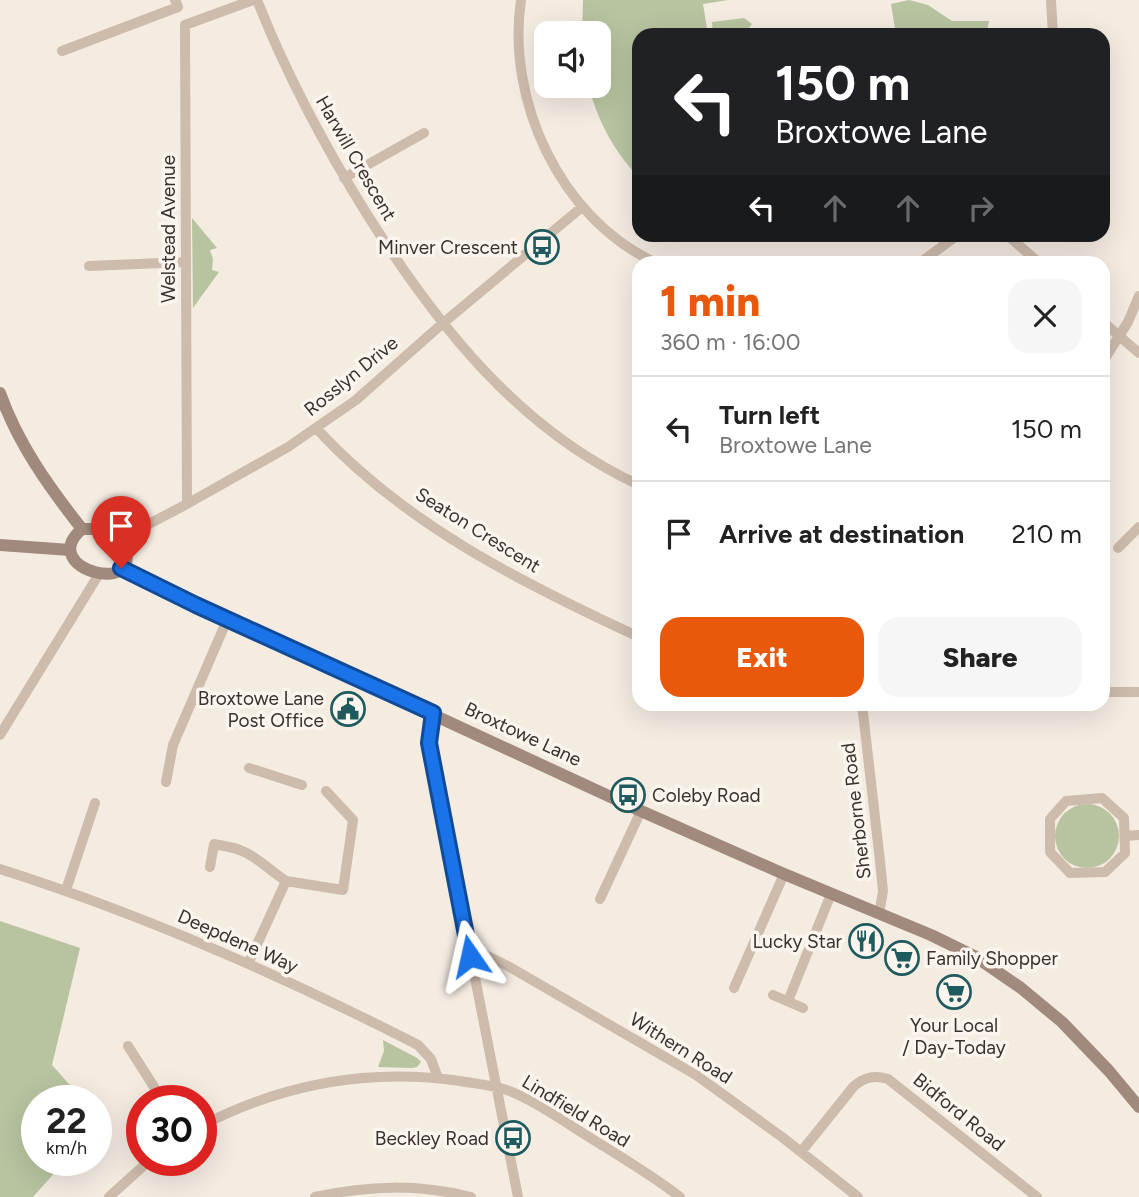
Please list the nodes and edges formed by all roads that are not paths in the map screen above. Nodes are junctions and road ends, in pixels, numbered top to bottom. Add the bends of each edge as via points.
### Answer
1 (255, 0) edge
2 (521, 0) edge
3 (1051, 0) edge
4 (176, 4) edge
5 (1053, 28) edge
6 (62, 51) dead end
7 (424, 133) dead end
8 (344, 178) junction
9 (582, 208) junction
10 (948, 242) edge
11 (1015, 242) edge
12 (644, 256) edge
13 (929, 256) edge
14 (1031, 256) edge
15 (186, 262) junction
16 (89, 266) dead end
17 (1139, 296) edge
18 (442, 324) junction
19 (1110, 328) edge
20 (1120, 336) junction
21 (1110, 351) edge
22 (1139, 353) edge
23 (0, 393) edge
24 (316, 428) junction
25 (632, 482) edge
26 (187, 504) junction
27 (1139, 527) edge
28 (82, 529) junction
29 (120, 539) junction
30 (0, 545) edge
31 (1118, 548) dead end
32 (70, 550) junction
33 (121, 568) junction
34 (99, 575) junction
35 (227, 620) junction
36 (632, 634) edge
37 (1110, 692) edge
38 (1139, 692) edge
39 (863, 711) edge
40 (433, 713) junction
41 (0, 735) edge
42 (249, 768) dead end
43 (166, 782) dead end
44 (302, 785) dead end
45 (326, 791) dead end
46 (95, 803) dead end
47 (641, 811) junction
48 (1139, 835) edge
49 (1125, 836) junction
50 (210, 867) dead end
51 (0, 869) edge
52 (784, 874) junction
53 (286, 881) junction
54 (66, 890) junction
55 (831, 894) junction
56 (600, 899) dead end
57 (879, 914) junction
58 (470, 956) junction
59 (248, 964) junction
60 (734, 988) dead end
61 (773, 995) dead end
62 (788, 1001) junction
63 (803, 1008) dead end
64 (128, 1046) dead end
65 (438, 1078) junction
66 (153, 1085) edge
67 (497, 1087) junction
68 (1139, 1107) edge
69 (217, 1118) edge
70 (801, 1152) junction
71 (132, 1176) edge
72 (109, 1197) edge
73 (316, 1197) edge
74 (471, 1197) edge
75 (518, 1197) edge
76 (680, 1197) edge
77 (858, 1197) edge
78 (1037, 1197) edge

1 - 8 street, Harwill Crescent via 303,105
1 - 15 street, Welstead Avenue via 185,25
2 - 9 street via 517,25 520,61 535,127
3 - 5 street
4 - 6 street
7 - 8 street
8 - 18 street, Harwill Crescent
9 - 12 street
9 - 18 street, Rosslyn Drive
10 - 13 street
11 - 14 street
15 - 16 street
15 - 26 street, Welstead Avenue
17 - 20 street
18 - 24 street, Rosslyn Drive via 356,400
18 - 25 street, Harwill Crescent via 534,419
19 - 20 street
20 - 21 street
20 - 22 street
23 - 28 main road via 25,449
24 - 26 street, Rosslyn Drive
24 - 36 street, Seaton Crescent via 370,480 433,527 563,602
26 - 29 street, Rosslyn Drive
27 - 31 street
28 - 29 main road via 97,529
28 - 32 main road
29 - 33 main road via 125,553
30 - 32 main road
32 - 34 main road via 80,565
33 - 34 main road via 114,574
33 - 35 main road, Broxtowe Lane
34 - 41 street
35 - 40 main road, Broxtowe Lane
35 - 43 street via 173,745
37 - 38 street
39 - 57 street, Sherborne Road via 883,891
40 - 47 main road, Broxtowe Lane
40 - 58 street via 429,743
42 - 44 street
45 - 53 street via 353,820 342,890
46 - 54 street
47 - 52 main road, Broxtowe Lane
47 - 56 street
48 - 49 street
49 - 49 street via 1125,853 1109,870 1070,873 1050,852 1050,819 1066,801 1102,798 1122,814
50 - 53 street via 214,844 225,846 242,850
51 - 54 street, Deepdene Way
52 - 55 main road, Broxtowe Lane
52 - 60 street
53 - 59 street
54 - 59 street, Deepdene Way
55 - 57 main road, Broxtowe Lane
55 - 62 street
57 - 68 main road, Broxtowe Lane via 976,957 1021,988 1080,1040
58 - 67 street
58 - 70 street, Withern Road via 493,958 593,1013 696,1075
59 - 65 street, Deepdene Way via 418,1045 431,1059
61 - 62 street
62 - 63 street
64 - 66 street
65 - 67 street, Lindfield Road
65 - 69 street, Lindfield Road via 371,1076 327,1082 264,1098
67 - 75 street
67 - 76 street, Lindfield Road via 551,1113
70 - 77 street, Withern Road
70 - 78 street, Bidford Road via 854,1086 879,1076
71 - 72 street
73 - 74 street via 394,1186

